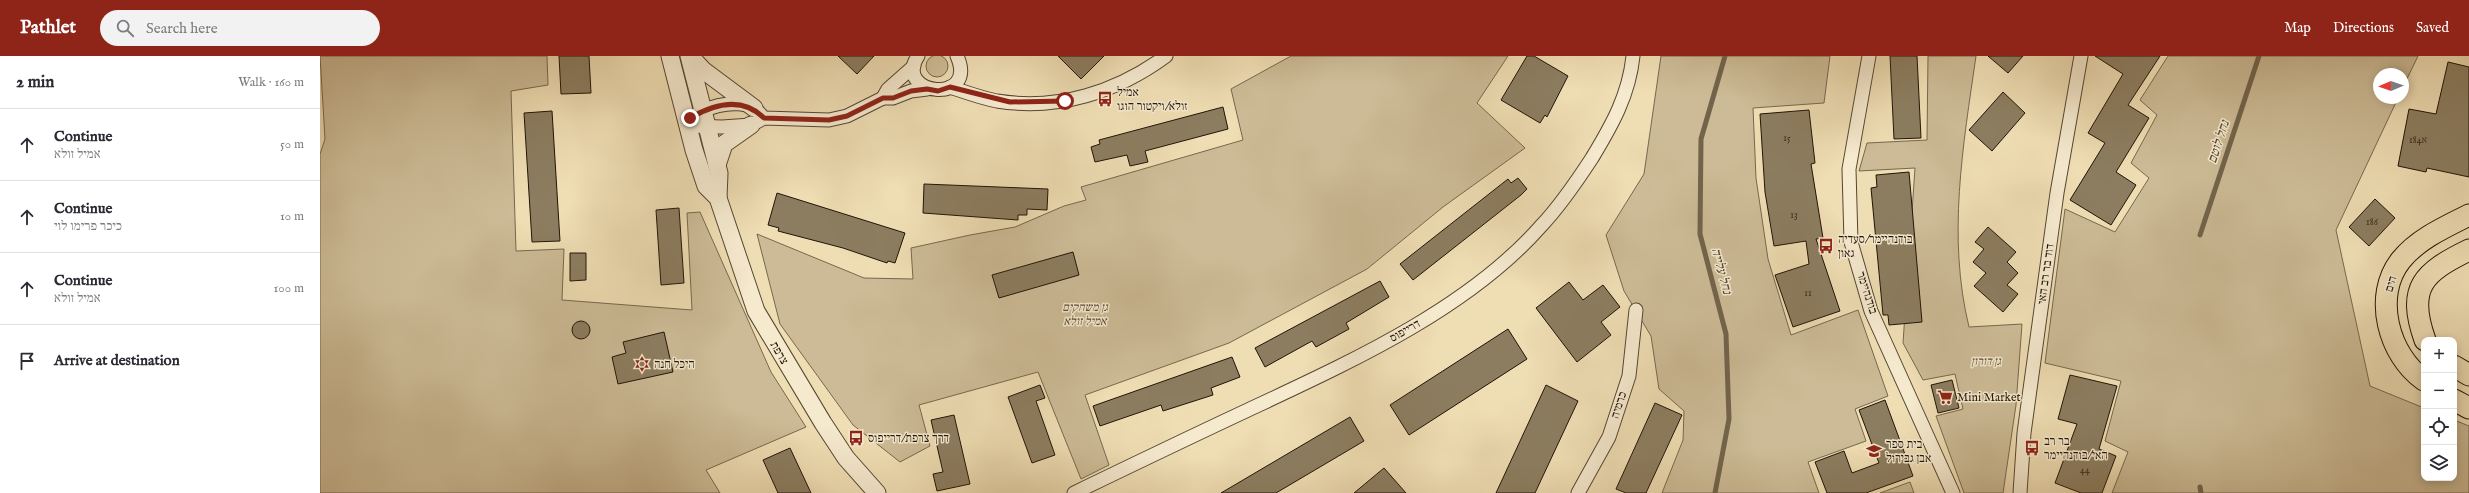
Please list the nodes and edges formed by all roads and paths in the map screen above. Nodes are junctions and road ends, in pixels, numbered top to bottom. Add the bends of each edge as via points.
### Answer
1 (670, 56) edge
2 (689, 56) edge
3 (957, 56) edge
4 (1166, 56) edge
5 (1633, 56) edge
6 (1869, 56) edge
7 (2081, 56) edge
8 (916, 61) edge
9 (950, 87) junction
10 (927, 89) junction
11 (883, 98) junction
12 (756, 117) junction
13 (704, 119) junction
14 (686, 124) junction
15 (717, 165) junction
16 (718, 198) junction
17 (2469, 215) edge
18 (2469, 250) edge
19 (1636, 310) dead end
20 (2424, 337) edge
21 (2457, 368) edge
22 (2469, 374) edge
23 (2421, 377) edge
24 (2457, 402) edge
25 (2469, 408) edge
26 (879, 492) edge
27 (1074, 493) edge
28 (1578, 493) edge
29 (1953, 493) edge
30 (2020, 493) edge

1 - 14 street, צרפת
2 - 12 street
2 - 13 street, צרפת
3 - 9 street via 960,74
4 - 9 street via 1114,87 1065,101 1010,102
5 - 27 street, דרייפוס via 1626,93 1613,124 1581,175 1542,226 1496,268 1424,320 1346,364
6 - 29 street, בודנהיימר via 1850,169 1852,242 1871,311
7 - 30 street, דוד בר רב האי via 2057,193 2024,433
8 - 10 street via 917,79
8 - 11 street via 888,89
9 - 10 street via 938,91
10 - 11 street via 911,91 893,98
11 - 12 street via 847,116 829,120
12 - 13 street
12 - 13 street via 733,104
12 - 15 street via 724,144
13 - 14 street via 690,118
13 - 15 street, צרפת
14 - 16 street, צרפת via 706,186
15 - 16 street, צרפת
16 - 26 street, צרפת via 759,317 794,378 846,458
17 - 23 main road, הים via 2416,245 2400,261 2390,281 2386,300 2388,324 2394,344 2404,361
18 - 20 main road via 2440,264 2429,273 2420,289 2417,306
19 - 28 street, כרמיה via 1629,376 1609,437
21 - 22 main road
24 - 25 main road

